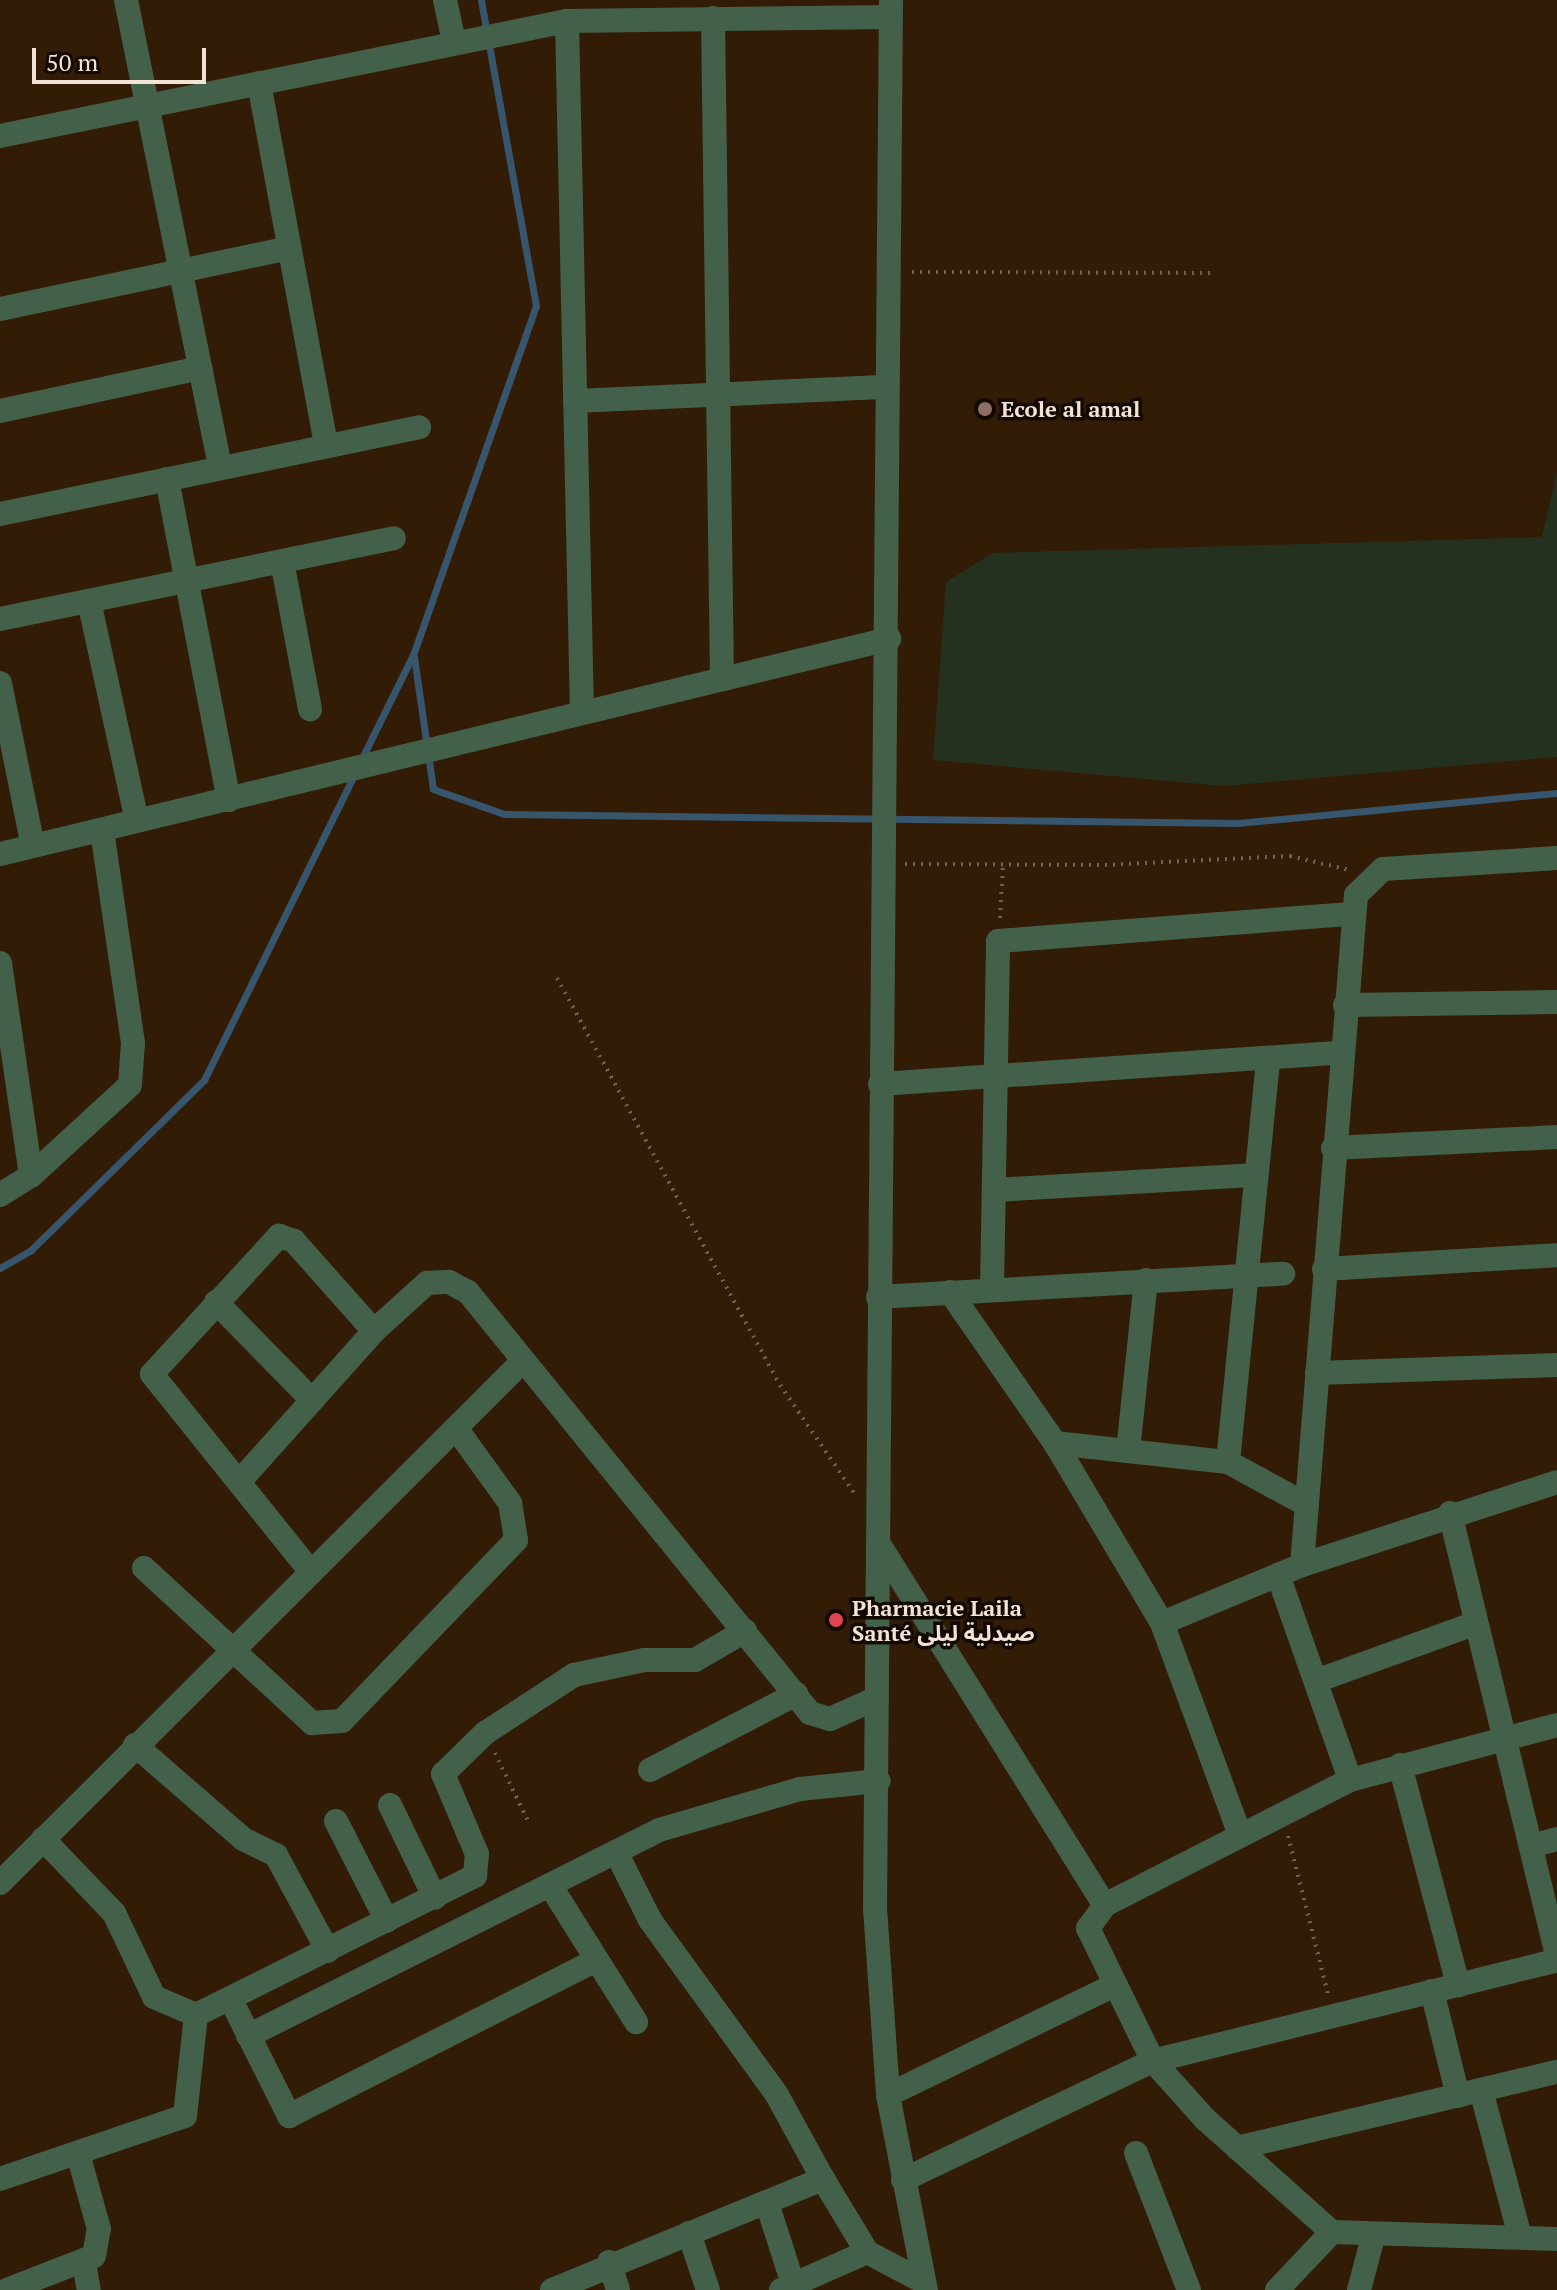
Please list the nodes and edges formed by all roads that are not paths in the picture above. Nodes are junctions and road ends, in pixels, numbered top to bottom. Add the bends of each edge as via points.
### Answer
1 (126, 0) edge
2 (445, 0) edge
3 (891, 8) edge
4 (836, 9) edge
5 (713, 18) junction
6 (567, 21) junction
7 (462, 40) junction
8 (259, 83) junction
9 (147, 106) junction
10 (0, 136) edge
11 (290, 248) junction
12 (181, 271) junction
13 (0, 309) edge
14 (200, 368) junction
15 (887, 387) junction
16 (718, 394) junction
17 (575, 401) junction
18 (0, 411) edge
19 (419, 427) dead end
20 (326, 446) junction
21 (220, 468) junction
22 (167, 479) junction
23 (0, 514) edge
24 (394, 538) dead end
25 (282, 561) junction
26 (187, 581) junction
27 (89, 601) junction
28 (0, 619) edge
29 (889, 639) junction
30 (722, 679) junction
31 (0, 683) edge
32 (310, 709) dead end
33 (582, 712) junction
34 (229, 800) junction
35 (137, 821) junction
36 (102, 830) junction
37 (33, 846) junction
38 (0, 854) edge
39 (1557, 858) edge
40 (1351, 914) junction
41 (0, 963) edge
42 (1557, 1002) edge
43 (1345, 1005) junction
44 (1340, 1053) junction
45 (1268, 1058) junction
46 (8, 1060) edge
47 (996, 1076) junction
48 (880, 1084) junction
49 (1557, 1137) edge
50 (1333, 1148) junction
51 (1257, 1175) junction
52 (31, 1176) junction
53 (994, 1190) junction
54 (0, 1195) edge
55 (1557, 1255) edge
56 (1324, 1269) junction
57 (1246, 1274) junction
58 (1283, 1274) dead end
59 (1146, 1280) junction
60 (992, 1290) junction
61 (950, 1292) junction
62 (878, 1297) junction
63 (216, 1302) junction
64 (374, 1331) junction
65 (522, 1362) junction
66 (1557, 1365) edge
67 (1317, 1373) junction
68 (312, 1400) junction
69 (456, 1428) junction
70 (1055, 1443) junction
71 (1128, 1451) junction
72 (1228, 1462) junction
73 (240, 1481) junction
74 (1557, 1482) edge
75 (1307, 1505) junction
76 (1450, 1513) junction
77 (878, 1534) junction
78 (1302, 1565) junction
79 (144, 1568) dead end
80 (311, 1572) junction
81 (1278, 1575) junction
82 (1162, 1623) junction
83 (1476, 1623) junction
84 (745, 1631) junction
85 (230, 1651) junction
86 (1316, 1681) junction
87 (796, 1694) junction
88 (877, 1698) junction
89 (1557, 1725) edge
90 (1504, 1738) junction
91 (135, 1745) junction
92 (1400, 1765) junction
93 (650, 1770) dead end
94 (1350, 1780) junction
95 (879, 1781) junction
96 (390, 1805) dead end
97 (336, 1821) dead end
98 (1240, 1835) junction
99 (43, 1839) junction
100 (1557, 1839) edge
101 (1531, 1846) junction
102 (616, 1852) junction
103 (0, 1883) edge
104 (550, 1885) junction
105 (435, 1898) junction
106 (1105, 1905) junction
107 (387, 1921) junction
108 (328, 1951) junction
109 (1557, 1954) edge
110 (1557, 1960) edge
111 (592, 1962) junction
112 (1115, 1985) junction
113 (1458, 1985) junction
114 (1432, 1991) junction
115 (231, 2000) junction
116 (196, 2015) junction
117 (636, 2022) dead end
118 (248, 2036) junction
119 (1153, 2061) junction
120 (1557, 2072) edge
121 (1469, 2093) junction
122 (888, 2095) junction
123 (1237, 2148) junction
124 (1136, 2153) dead end
125 (78, 2154) junction
126 (0, 2179) edge
127 (823, 2179) junction
128 (903, 2180) junction
129 (767, 2203) junction
130 (1332, 2232) junction
131 (689, 2233) junction
132 (1519, 2233) junction
133 (1373, 2237) junction
134 (1557, 2239) edge
135 (867, 2252) junction
136 (609, 2262) junction
137 (84, 2263) junction
138 (925, 2286) edge
139 (790, 2288) edge
140 (7, 2290) edge
141 (89, 2290) edge
142 (552, 2290) edge
143 (618, 2290) edge
144 (708, 2290) edge
145 (1189, 2290) edge
146 (1277, 2290) edge
147 (1359, 2290) edge

1 - 9 street
2 - 7 street
3 - 4 street
3 - 15 street
4 - 5 street
5 - 6 street
5 - 16 street
6 - 7 street
6 - 17 street
7 - 8 street
8 - 9 street
8 - 11 street
9 - 10 street
9 - 12 street
11 - 12 street
11 - 20 street
12 - 13 street
12 - 14 street
14 - 18 street
14 - 21 street
15 - 16 street
15 - 29 street
16 - 17 street
16 - 30 street
17 - 33 street
19 - 20 street
20 - 21 street
21 - 22 street
22 - 23 street
22 - 26 street
24 - 25 street
25 - 26 street
25 - 32 street
26 - 27 street
26 - 34 street
27 - 28 street
27 - 35 street
29 - 30 street
29 - 48 street
30 - 33 street
31 - 37 street
33 - 34 street
34 - 35 street
35 - 36 street
36 - 37 street
36 - 52 street via 135,1067 130,1085
37 - 38 street
39 - 40 street via 1383,869 1365,880
40 - 43 street
40 - 47 street via 998,941
41 - 46 street
42 - 43 street
43 - 44 street
44 - 45 street
44 - 50 street
45 - 47 street
45 - 51 street
46 - 52 street
47 - 48 street
47 - 53 street
48 - 62 street
49 - 50 street
50 - 56 street
51 - 53 street
51 - 57 street
52 - 54 street
53 - 60 street
55 - 56 street
56 - 67 street
57 - 58 street
57 - 59 street
57 - 72 street
59 - 60 street
59 - 71 street
60 - 61 street
61 - 62 street
61 - 70 street
62 - 77 street
63 - 64 street via 272,1241 287,1237
63 - 68 street
63 - 73 street via 152,1374
64 - 65 street via 427,1283 449,1282 468,1292
64 - 68 street
65 - 69 street
65 - 84 street
66 - 67 street
67 - 75 street
68 - 73 street
69 - 80 street
69 - 85 street via 510,1503 516,1540 342,1721 312,1723
70 - 71 street
70 - 82 street
71 - 72 street
72 - 75 street
73 - 80 street
74 - 76 street
75 - 78 street
76 - 78 street
76 - 83 street
77 - 88 street
77 - 106 street
78 - 81 street
79 - 85 street
80 - 85 street
81 - 82 street
81 - 86 street
82 - 98 street
83 - 86 street
83 - 90 street
84 - 87 street
84 - 105 street via 685,1663 644,1660 574,1675 485,1733 443,1774 478,1872
85 - 91 street
86 - 94 street
87 - 88 street via 819,1720
87 - 93 street
88 - 95 street
89 - 90 street
90 - 92 street
90 - 101 street
91 - 99 street
91 - 108 street via 243,1839 276,1855
92 - 94 street
92 - 113 street
94 - 98 street
95 - 102 street via 800,1789 659,1830
95 - 122 street via 875,1908
96 - 105 street
97 - 107 street
98 - 106 street
99 - 103 street
99 - 116 street via 114,1913 154,1997
100 - 101 street
101 - 109 street
102 - 104 street
102 - 127 street via 650,1920 777,2095
104 - 111 street
104 - 118 street
105 - 107 street
106 - 112 street via 1088,1928
107 - 108 street
108 - 115 street
110 - 113 street
111 - 117 street
111 - 118 street via 299,2115 277,2105
112 - 119 street
112 - 122 street
113 - 114 street
114 - 119 street
114 - 121 street
115 - 116 street
115 - 118 street
116 - 125 street via 185,2116
119 - 123 street
119 - 128 street
120 - 121 street
121 - 123 street
121 - 132 street
122 - 128 street
123 - 130 street
124 - 145 street
125 - 126 street
125 - 137 street via 99,2229 98,2246
127 - 129 street
127 - 135 street
128 - 138 street
129 - 131 street
129 - 139 street
130 - 133 street
130 - 146 street
131 - 136 street
131 - 144 street
132 - 133 street
132 - 134 street
133 - 147 street
135 - 138 street
135 - 139 street
136 - 142 street
136 - 143 street
137 - 140 street
137 - 141 street

